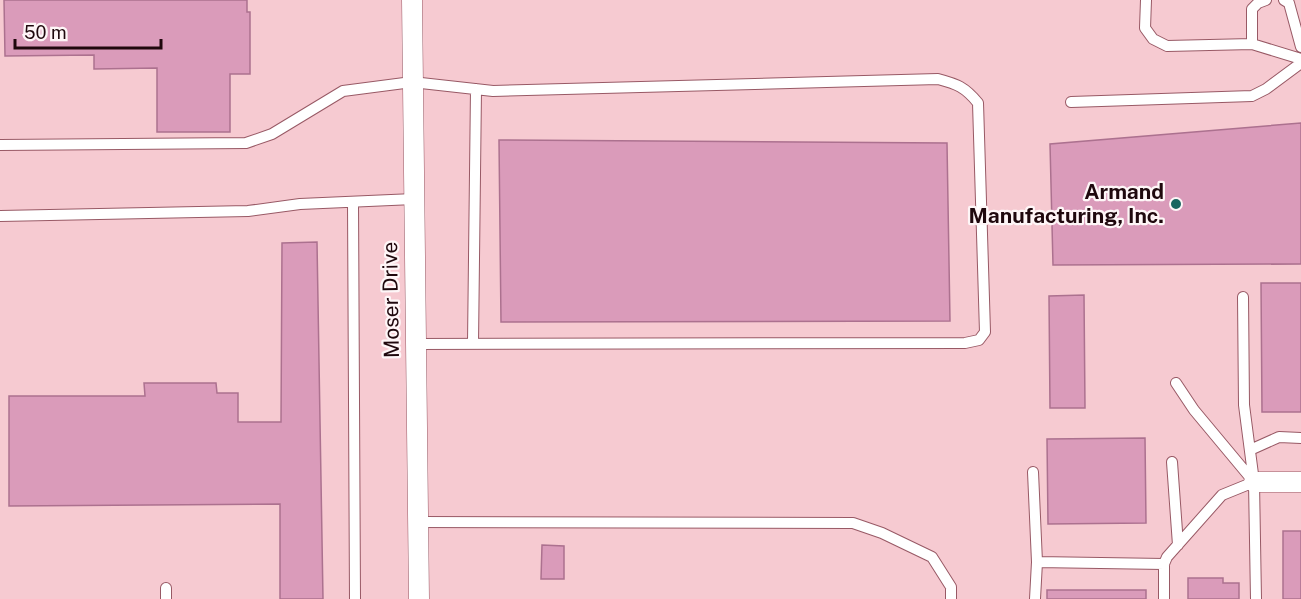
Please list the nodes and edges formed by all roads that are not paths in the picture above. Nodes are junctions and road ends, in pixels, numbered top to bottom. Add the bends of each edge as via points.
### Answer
1 (412, 0) edge
2 (1146, 0) edge
3 (1266, 0) edge
4 (1284, 0) edge
5 (1252, 44) junction
6 (1301, 46) edge
7 (1301, 61) edge
8 (412, 82) junction
9 (476, 89) junction
10 (1071, 102) dead end
11 (0, 145) edge
12 (414, 200) junction
13 (353, 202) junction
14 (0, 216) edge
15 (1242, 297) dead end
16 (416, 344) junction
17 (473, 344) junction
18 (1176, 383) dead end
19 (1301, 438) edge
20 (1250, 450) junction
21 (1172, 462) dead end
22 (1033, 472) dead end
23 (1254, 482) junction
24 (1301, 482) edge
25 (418, 522) junction
26 (1178, 545) junction
27 (1037, 562) junction
28 (1164, 564) junction
29 (355, 599) edge
30 (418, 599) edge
31 (951, 599) edge
32 (1035, 599) edge
33 (1164, 599) edge
34 (1256, 599) edge

1 - 8 street, Moser Drive
2 - 5 lane via 1145,28 1153,39 1167,46
3 - 5 lane via 1252,9
4 - 6 lane via 1289,3
5 - 7 lane
7 - 10 lane via 1252,96
8 - 9 lane
8 - 11 lane via 343,91 272,134 246,143
8 - 12 street, Moser Drive
9 - 17 lane
9 - 17 lane via 938,79 957,84 978,103 985,332 979,340 965,343
12 - 13 lane
12 - 16 street, Moser Drive
13 - 14 lane via 300,204 248,212
13 - 29 lane
15 - 20 lane via 1244,405
16 - 17 lane
16 - 25 street, Moser Drive
18 - 23 lane
19 - 20 lane via 1279,438
20 - 23 lane
21 - 26 lane
22 - 27 lane
23 - 24 street
23 - 26 lane via 1222,495
23 - 34 lane
25 - 30 street, Moser Drive
25 - 31 lane via 853,524 882,533 932,558 951,587
26 - 28 lane
27 - 28 lane
27 - 32 lane
28 - 33 lane

